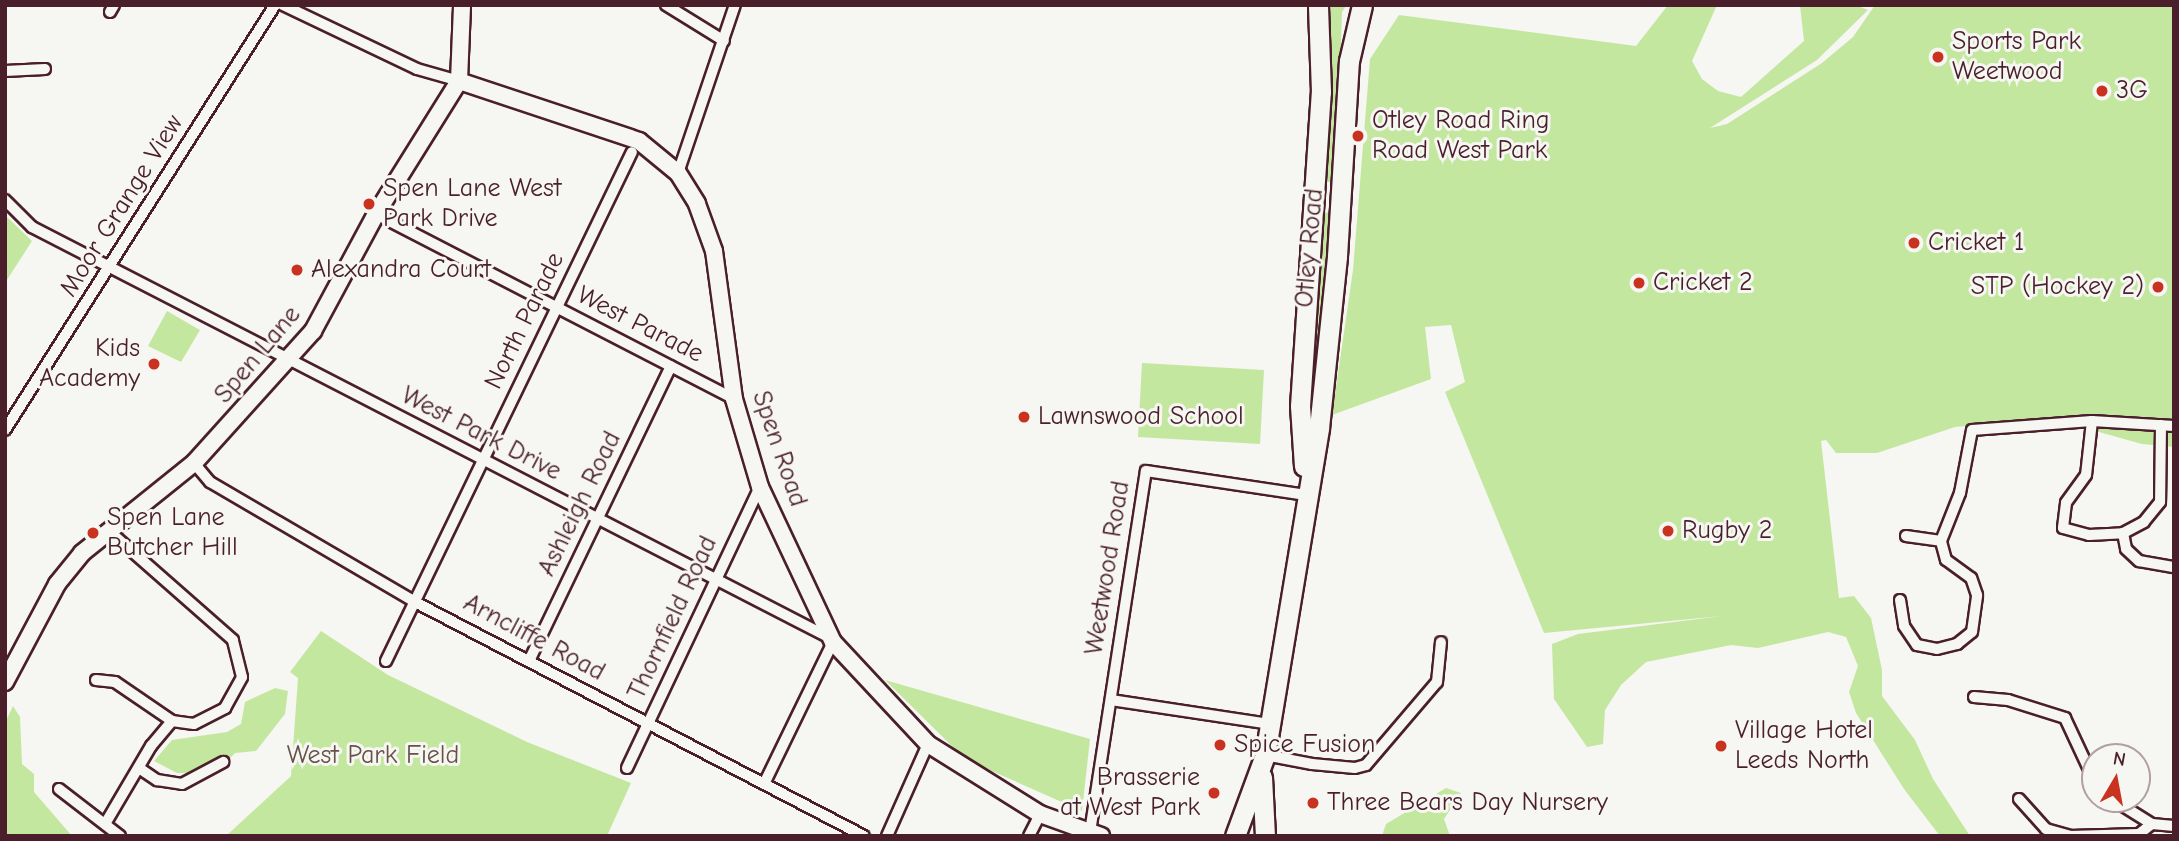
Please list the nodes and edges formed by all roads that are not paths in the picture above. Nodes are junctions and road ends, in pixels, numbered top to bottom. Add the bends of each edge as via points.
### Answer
1 (275, 5) edge
2 (283, 5) edge
3 (462, 5) edge
4 (666, 5) edge
5 (735, 5) edge
6 (1318, 5) edge
7 (1362, 5) edge
8 (724, 41) junction
9 (45, 68) dead end
10 (5, 71) edge
11 (459, 81) junction
12 (632, 152) dead end
13 (678, 173) junction
14 (5, 200) edge
15 (376, 214) junction
16 (111, 269) junction
17 (557, 307) junction
18 (290, 361) junction
19 (671, 366) junction
20 (734, 399) junction
21 (2092, 421) junction
22 (2161, 425) junction
23 (2174, 426) edge
24 (5, 430) edge
25 (483, 461) junction
26 (194, 463) junction
27 (761, 486) junction
28 (1306, 495) junction
29 (597, 520) junction
30 (108, 530) junction
31 (2123, 533) junction
32 (1906, 536) dead end
33 (1941, 541) junction
34 (2174, 567) edge
35 (715, 582) junction
36 (1900, 600) dead end
37 (415, 602) junction
38 (1441, 642) dead end
39 (830, 645) junction
40 (529, 661) junction
41 (386, 662) dead end
42 (96, 680) dead end
43 (5, 682) edge
44 (1974, 696) dead end
45 (1111, 700) junction
46 (172, 721) junction
47 (648, 723) junction
48 (1269, 724) junction
49 (928, 744) junction
50 (2081, 752) edge
51 (1263, 760) junction
52 (223, 762) dead end
53 (139, 768) junction
54 (627, 768) dead end
55 (764, 784) junction
56 (59, 789) dead end
57 (2019, 799) dead end
58 (2134, 813) edge
59 (1040, 814) junction
60 (105, 824) junction
61 (2152, 824) junction
62 (2174, 826) edge
63 (1264, 833) edge
64 (1096, 834) edge
65 (1234, 834) edge
66 (120, 836) edge
67 (864, 836) edge
68 (887, 836) edge
69 (1029, 836) edge

1 - 16 street, Moor Grange View
2 - 11 street via 417,69
3 - 11 street, Spen Lane
4 - 8 street
5 - 8 street
6 - 28 highway, Otley Road via 1321,104 1300,406
7 - 28 highway, Otley Road via 1349,61 1337,256
8 - 13 street
9 - 10 street
11 - 13 street, Spen Road via 639,141
11 - 15 street, Spen Lane
12 - 17 street, North Parade
13 - 20 street, Spen Road via 697,204 714,251
14 - 16 street, West Park Drive via 32,227
15 - 17 street, West Parade
15 - 18 street, Spen Lane via 313,331
16 - 18 street, West Park Drive
16 - 24 street, Moor Grange View
17 - 19 street, West Parade
17 - 25 street, North Parade
18 - 25 street, West Park Drive
18 - 26 street, Spen Lane
19 - 20 street, West Parade
19 - 29 street, Ashleigh Road
20 - 27 street, Spen Road
21 - 22 street
21 - 31 street via 2086,475 2066,503 2063,528 2089,535
21 - 33 street via 1972,430 1960,493
22 - 23 street
22 - 31 street via 2160,502 2144,522
25 - 29 street, West Park Drive
25 - 37 street, North Parade
26 - 30 street, Spen Lane
26 - 37 street, Arncliffe Road via 210,482
27 - 35 street, Thornfield Road
27 - 39 street, Spen Road
28 - 45 street, Weetwood Road via 1146,471
28 - 48 highway, Otley Road
29 - 35 street, West Park Drive
29 - 40 street, Ashleigh Road
30 - 43 street, Spen Lane via 57,584
30 - 46 street via 238,649 242,677 225,708 202,723
31 - 34 street via 2126,549 2139,561
32 - 33 street
33 - 36 street via 1946,559 1971,578 1977,595 1972,632 1937,649 1917,645 1904,626
35 - 39 street, West Park Drive
35 - 47 street, Thornfield Road
37 - 40 street, Arncliffe Road
37 - 41 street, North Parade
38 - 51 street via 1437,682 1366,765
39 - 49 street, Spen Road
39 - 55 street
40 - 47 street, Arncliffe Road
42 - 46 street via 115,682
44 - 50 street via 2008,700 2065,718
45 - 48 street
45 - 64 street, Weetwood Road
46 - 53 street
47 - 54 street, Thornfield Road
47 - 55 street, Arncliffe Road
48 - 51 highway, Otley Road
49 - 59 street, Spen Road
49 - 68 street
51 - 63 highway, Otley Road
51 - 65 highway, Otley Road
52 - 53 street via 183,784 157,780
53 - 60 street
55 - 67 street, Arncliffe Road
56 - 60 street
57 - 61 street via 2046,829 2070,836 2138,834
58 - 61 street
59 - 64 street, Spen Road
59 - 69 street
60 - 66 street
61 - 62 street
63 - 65 highway

